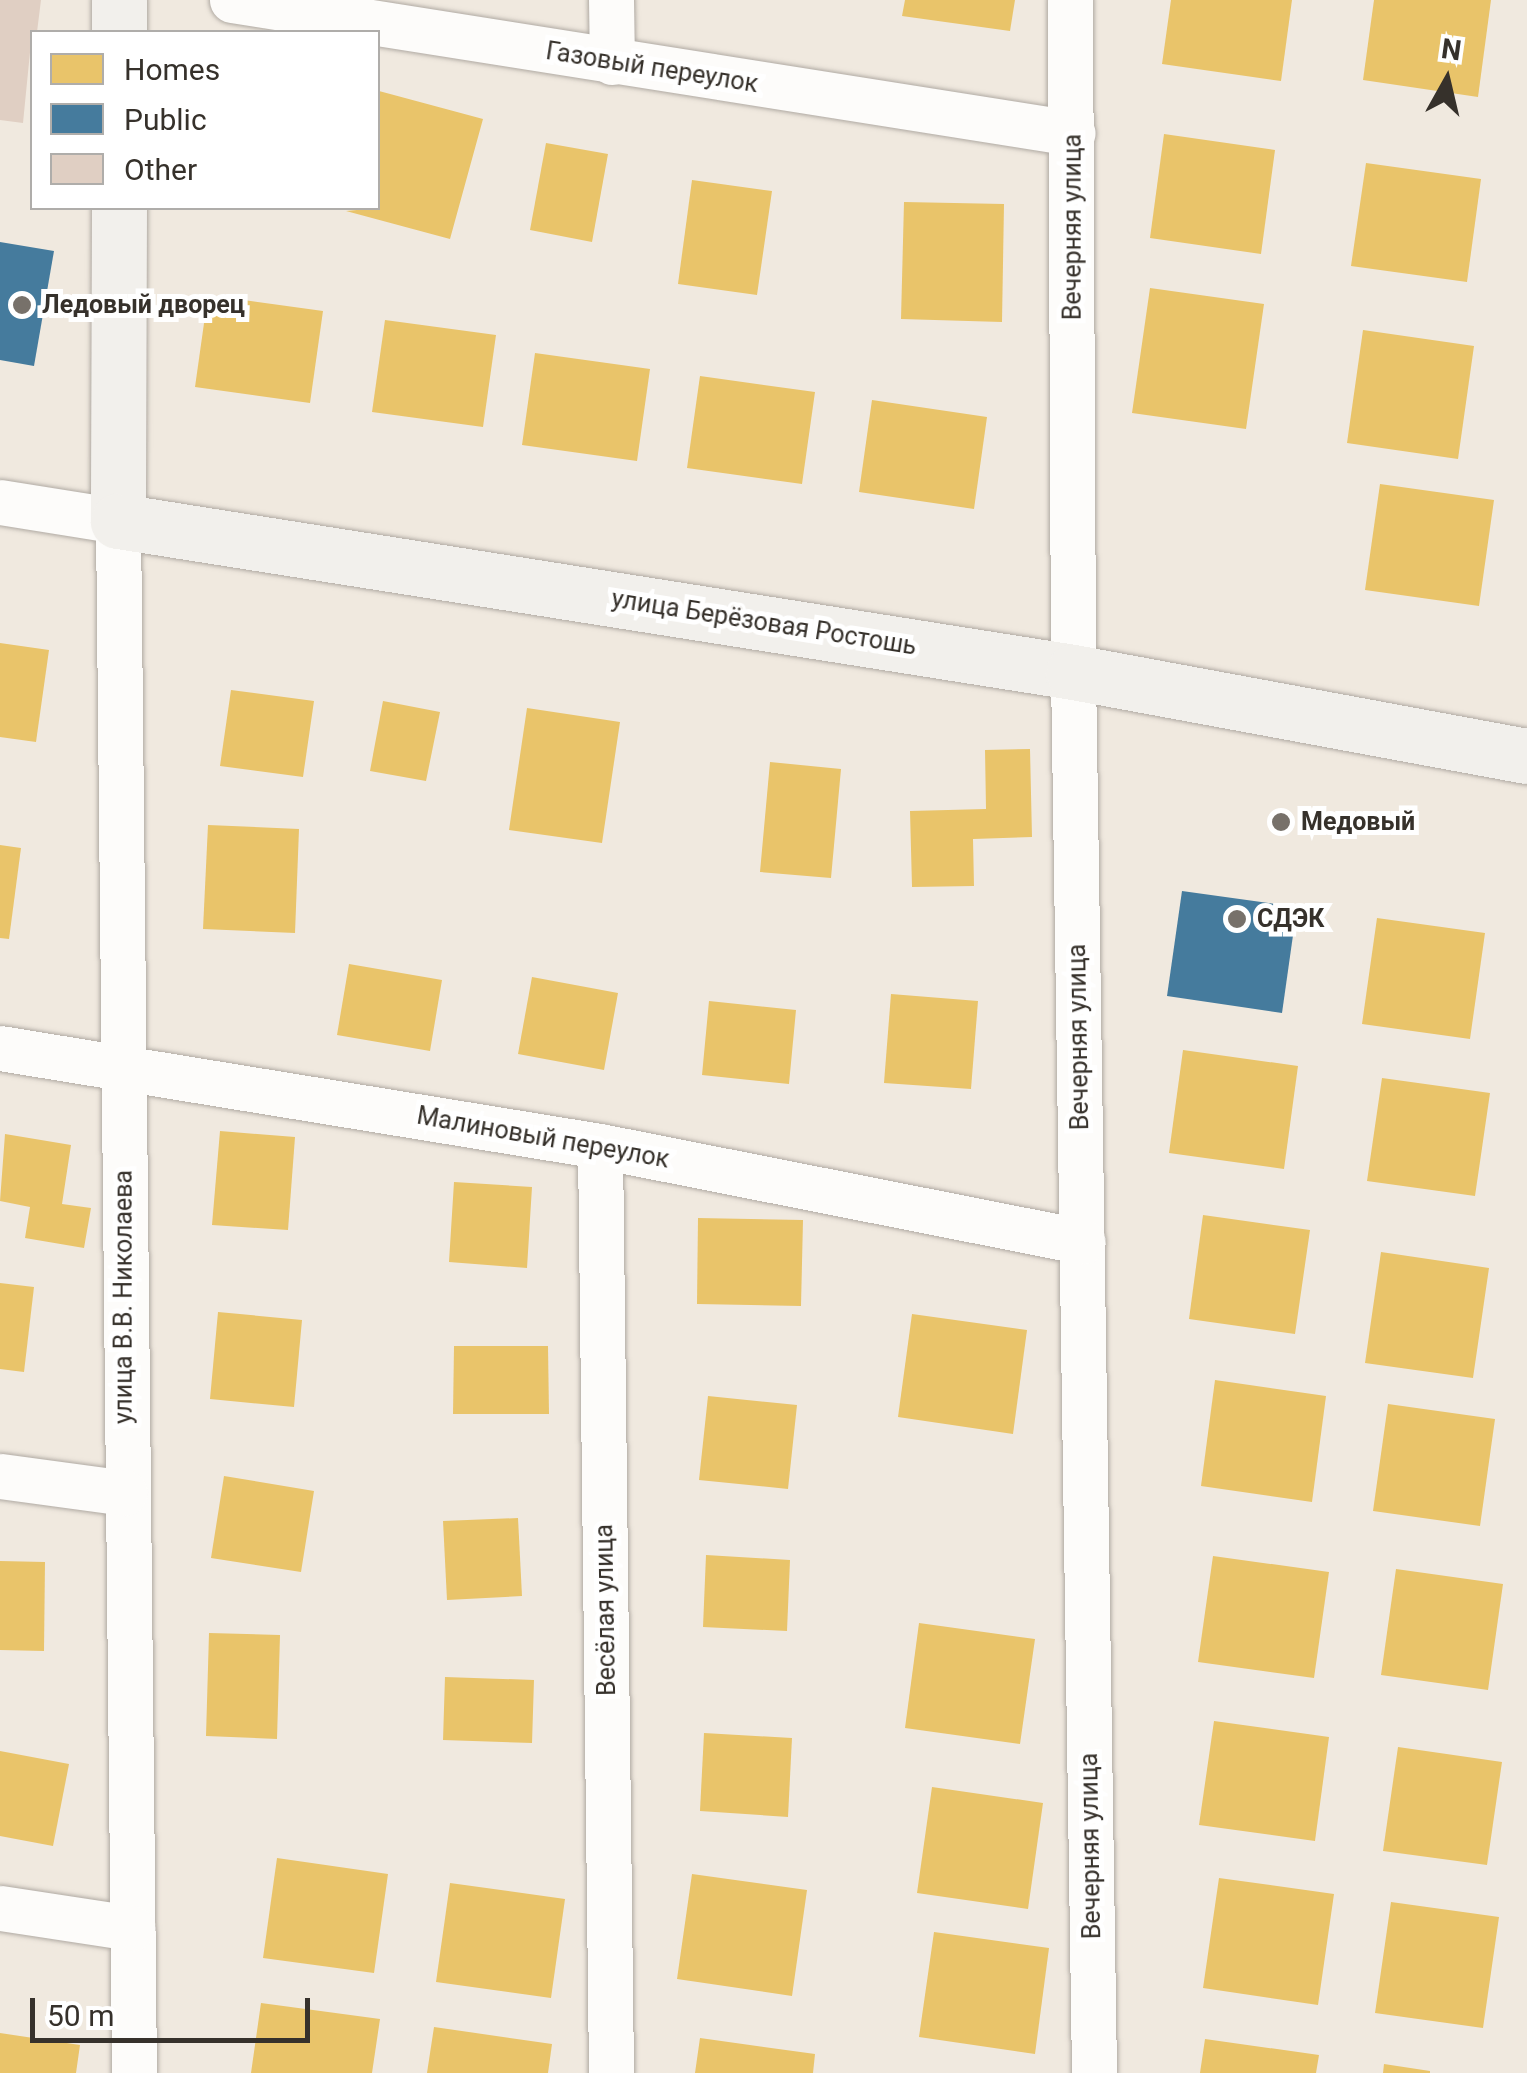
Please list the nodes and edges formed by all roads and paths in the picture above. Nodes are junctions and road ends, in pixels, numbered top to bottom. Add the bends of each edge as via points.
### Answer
1 (119, 0) edge
2 (232, 0) edge
3 (610, 0) edge
4 (1070, 0) edge
5 (119, 30) edge
6 (612, 62) junction
7 (1073, 134) junction
8 (119, 210) edge
9 (0, 502) edge
10 (118, 521) junction
11 (1073, 672) junction
12 (1527, 756) edge
13 (0, 1048) edge
14 (122, 1068) junction
15 (600, 1146) junction
16 (1083, 1242) junction
17 (0, 1476) edge
18 (125, 1493) junction
19 (0, 1908) edge
20 (132, 1928) junction
21 (134, 2073) edge
22 (611, 2073) edge
23 (1094, 2073) edge

1 - 5 street
2 - 6 street, Газовый переулок
3 - 6 street
4 - 7 street, Вечерняя улица
6 - 7 street, Газовый переулок
7 - 11 street, Вечерняя улица
8 - 10 street
9 - 10 street, улица Берёзовая Ростошь
10 - 11 street, улица Берёзовая Ростошь
10 - 14 street, улица В.В. Николаева
11 - 12 street, улица Берёзовая Ростошь
11 - 16 street, Вечерняя улица
13 - 14 street, Малиновый переулок
14 - 15 street, Малиновый переулок
14 - 18 street, улица В.В. Николаева
15 - 16 street, Малиновый переулок
15 - 22 street, Весёлая улица
16 - 23 street, Вечерняя улица
17 - 18 street
18 - 20 street, улица В.В. Николаева
19 - 20 street
20 - 21 street, улица В.В. Николаева

